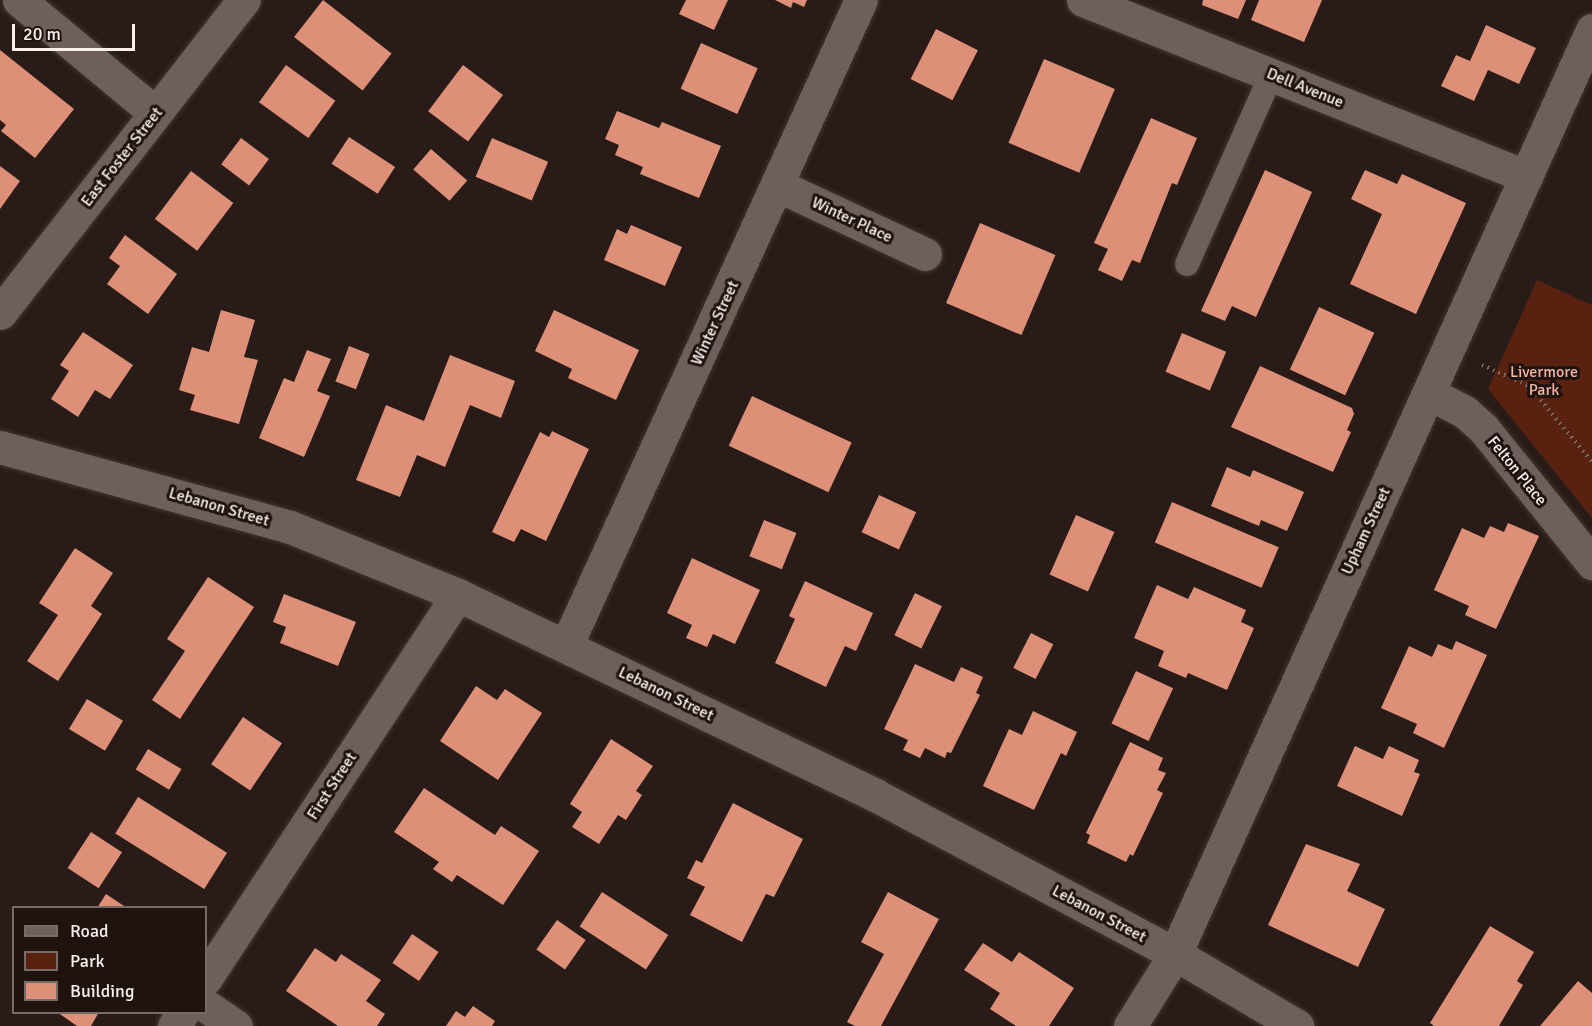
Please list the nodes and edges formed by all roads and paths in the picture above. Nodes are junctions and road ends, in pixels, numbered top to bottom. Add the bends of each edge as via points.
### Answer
1 (19, 0) edge
2 (244, 0) edge
3 (861, 0) edge
4 (1083, 0) edge
5 (1592, 30) edge
6 (1271, 75) junction
7 (155, 113) junction
8 (1526, 176) junction
9 (779, 186) junction
10 (925, 254) dead end
11 (1187, 264) dead end
12 (0, 314) edge
13 (1448, 352) junction
14 (1430, 393) junction
15 (0, 447) edge
16 (1592, 462) edge
17 (1592, 563) edge
18 (458, 595) junction
19 (567, 646) junction
20 (1175, 954) junction
21 (207, 976) edge
22 (207, 1007) edge
23 (236, 1026) edge
24 (1130, 1026) edge
25 (1297, 1026) edge

1 - 7 street
2 - 7 street, East Foster Street
3 - 9 street, Winter Street
4 - 6 street, Dell Avenue
5 - 8 street, Upham Street
6 - 8 street, Dell Avenue
6 - 11 lane
7 - 12 street, East Foster Street
8 - 13 street, Upham Street
9 - 10 street, Winter Place
9 - 19 street, Winter Street
13 - 14 street, Upham Street
13 - 16 path via 1529,386
14 - 17 street, Felton Place via 1465,412 1483,428
14 - 20 street, Upham Street
15 - 18 street, Lebanon Street via 290,528
18 - 19 street, Lebanon Street
18 - 21 street, First Street
19 - 20 street, Lebanon Street via 875,795
20 - 24 street, Upham Street
20 - 25 street, Lebanon Street
22 - 23 street

